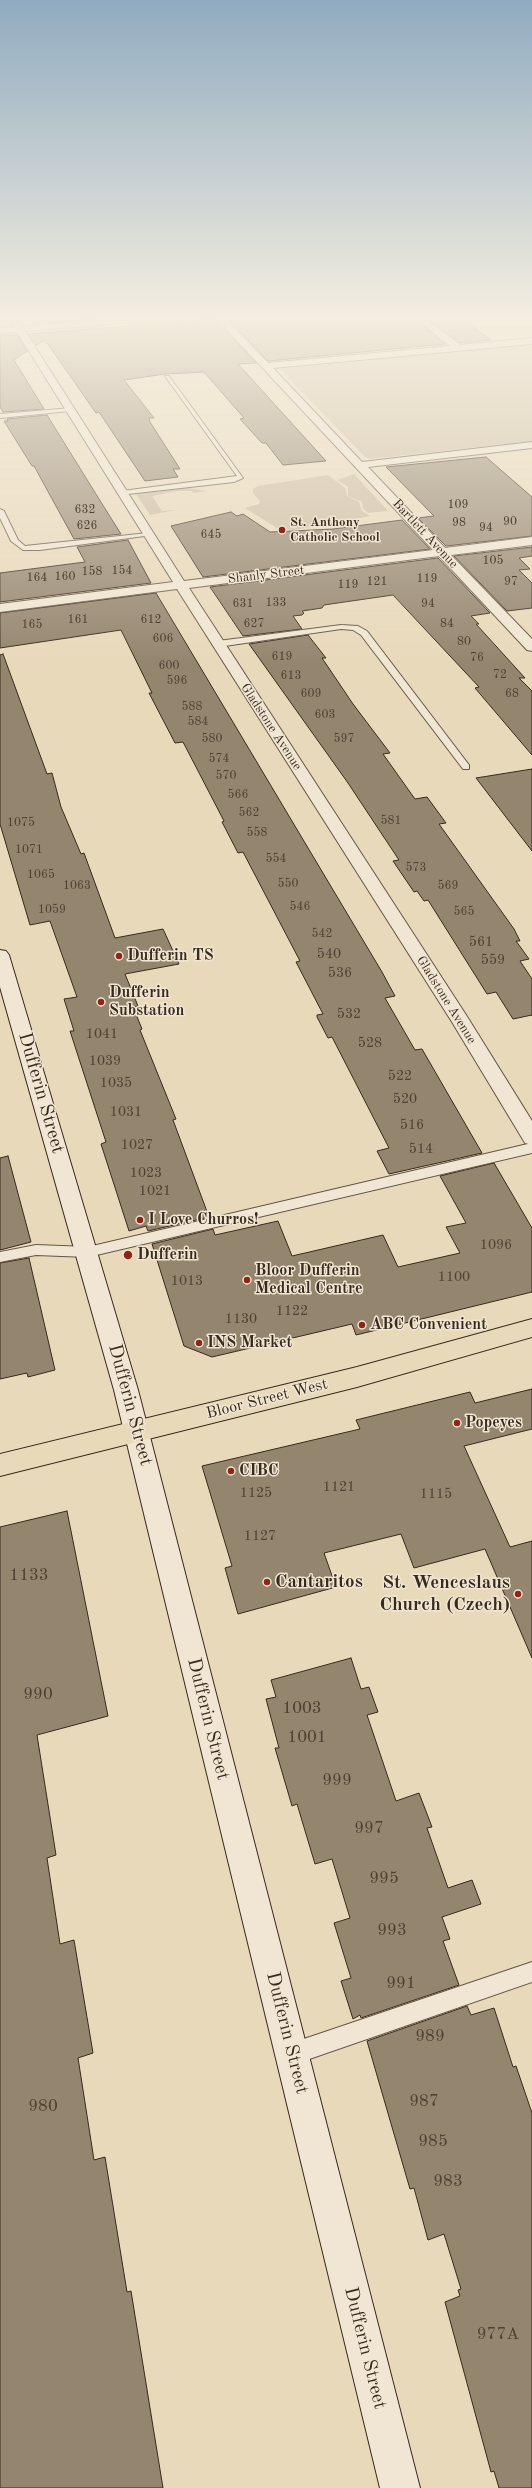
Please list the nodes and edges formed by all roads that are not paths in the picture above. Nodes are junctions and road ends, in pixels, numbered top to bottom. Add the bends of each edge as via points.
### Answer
1 (84, 432) edge
2 (208, 432) edge
3 (329, 432) edge
4 (532, 446) edge
5 (360, 465) junction
6 (122, 493) junction
7 (0, 511) edge
8 (148, 535) junction
9 (532, 541) edge
10 (442, 553) junction
11 (181, 586) junction
12 (0, 608) edge
13 (218, 644) junction
14 (532, 647) edge
15 (466, 767) dead end
16 (0, 955) edge
17 (532, 1138) edge
18 (532, 1148) edge
19 (88, 1252) junction
20 (0, 1257) edge
21 (532, 1328) edge
22 (137, 1431) junction
23 (0, 1465) edge
24 (532, 1972) edge
25 (292, 2054) junction
26 (400, 2488) edge

1 - 6 street, Gladstone Avenue
2 - 6 lane via 241,477 234,480
3 - 5 street, Bartlett Avenue
4 - 5 street
5 - 10 street, Bartlett Avenue
6 - 8 street, Gladstone Avenue
7 - 8 lane via 14,542 23,548
8 - 11 street, Gladstone Avenue
9 - 10 street, Shanly Street
10 - 11 street, Shanly Street
10 - 14 street, Bartlett Avenue
11 - 12 street, Shanly Street
11 - 13 street, Gladstone Avenue
13 - 15 lane via 341,627 355,628 364,634
13 - 17 street, Gladstone Avenue
16 - 19 street, Dufferin Street
18 - 19 lane
19 - 20 lane via 36,1250
19 - 22 street, Dufferin Street
21 - 22 main road, Bloor Street West via 356,1377
22 - 23 main road, Bloor Street West
22 - 25 street, Dufferin Street
24 - 25 lane
25 - 26 street, Dufferin Street

